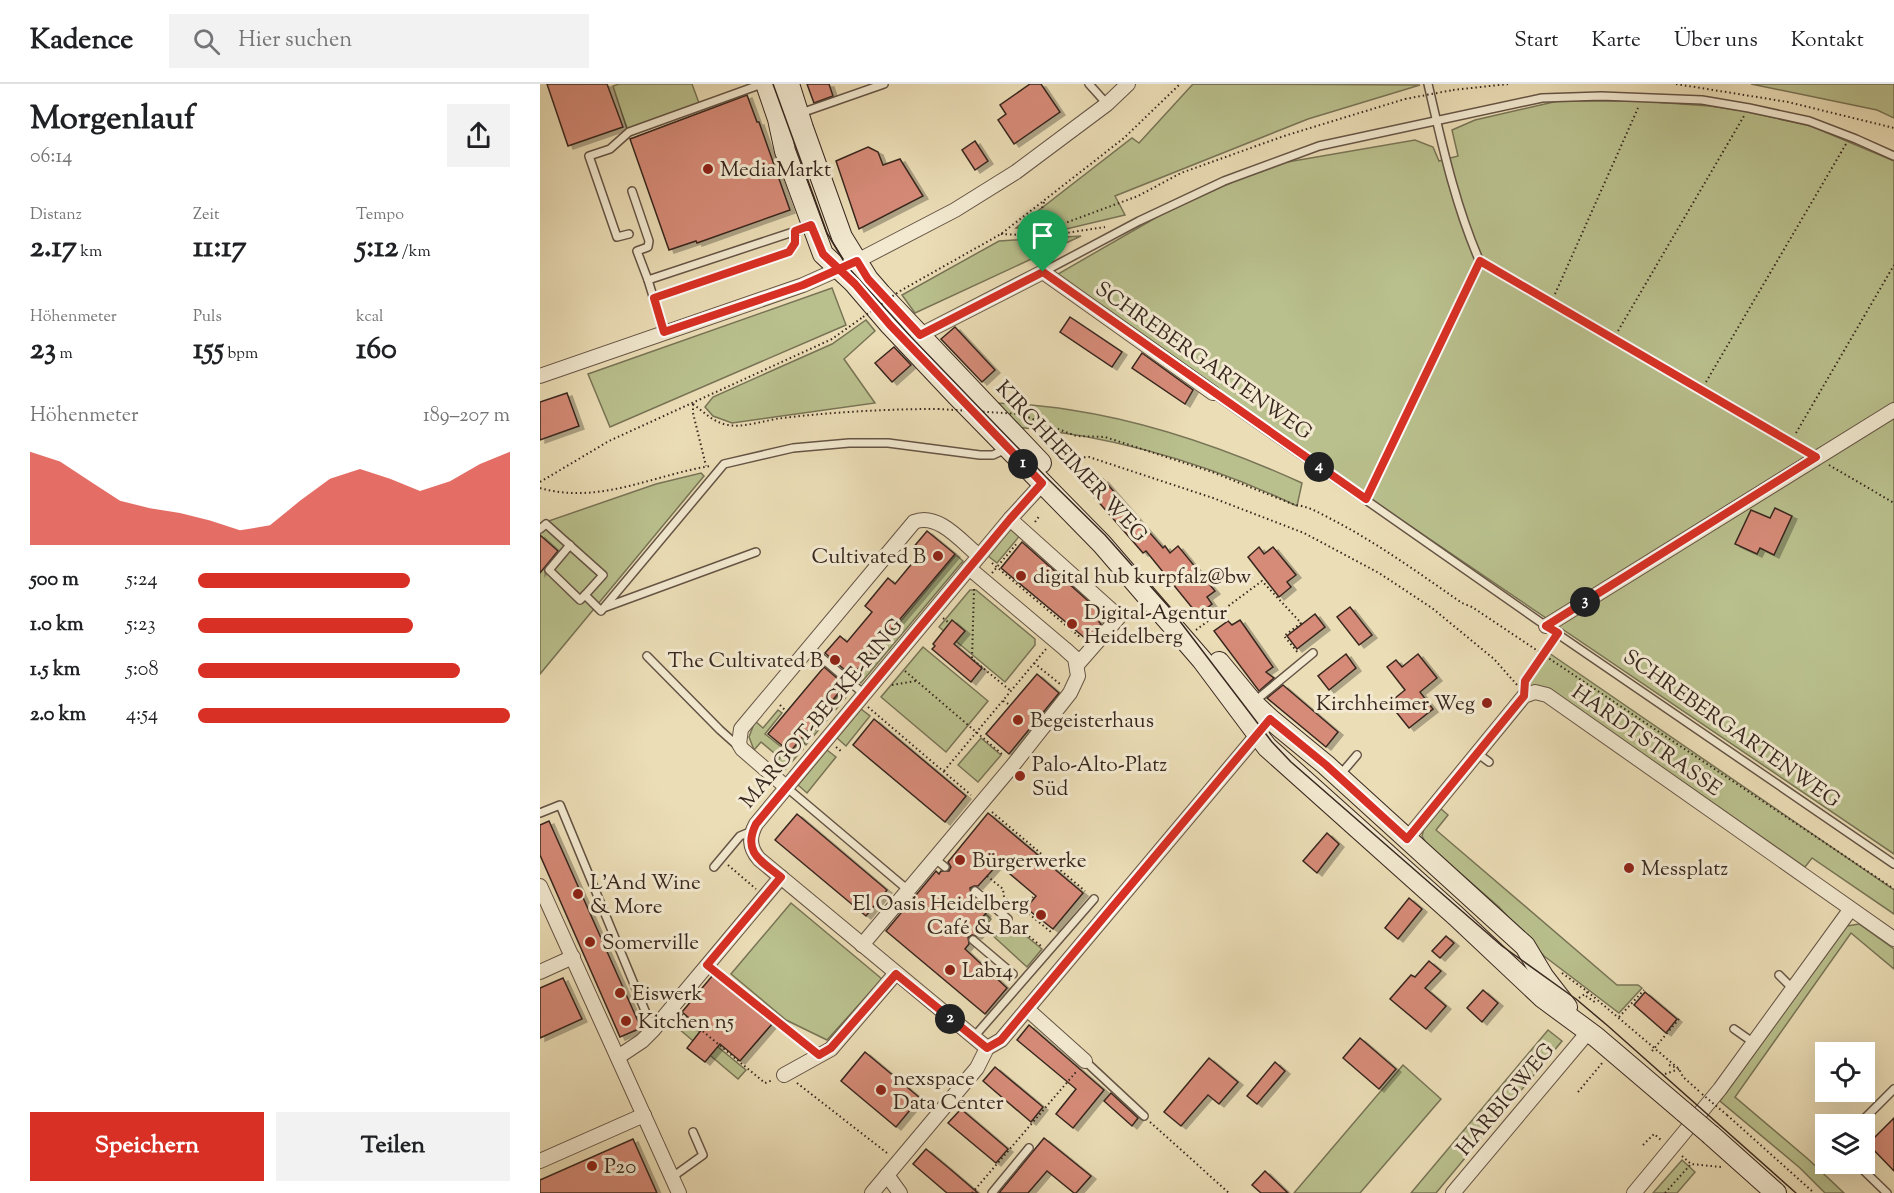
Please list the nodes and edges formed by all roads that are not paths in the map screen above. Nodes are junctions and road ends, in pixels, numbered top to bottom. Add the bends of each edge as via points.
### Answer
1 (764, 84) edge
2 (776, 84) edge
3 (789, 84) edge
4 (884, 84) edge
5 (1089, 84) edge
6 (1128, 84) edge
7 (1428, 84) edge
8 (1107, 104) junction
9 (799, 114) junction
10 (1437, 120) junction
11 (1894, 156) edge
12 (810, 176) dead end
13 (632, 191) dead end
14 (803, 228) junction
15 (629, 234) dead end
16 (843, 259) junction
17 (1480, 261) junction
18 (1043, 272) junction
19 (648, 280) junction
20 (654, 298) junction
21 (664, 332) junction
22 (920, 335) junction
23 (540, 376) edge
24 (1213, 393) joint
25 (1894, 410) edge
26 (1008, 448) junction
27 (1816, 457) junction
28 (1042, 473) junction
29 (1366, 499) junction
30 (1010, 519) junction
31 (540, 529) edge
32 (570, 545) junction
33 (756, 552) dead end
34 (980, 555) junction
35 (969, 568) junction
36 (585, 595) junction
37 (604, 608) junction
38 (1552, 629) junction
39 (809, 647) junction
40 (1312, 653) dead end
41 (647, 656) dead end
42 (1077, 665) junction
43 (862, 697) junction
44 (1253, 703) junction
45 (1264, 726) junction
46 (742, 749) junction
47 (1477, 753) junction
48 (1357, 755) dead end
49 (1489, 762) dead end
50 (1339, 777) junction
51 (786, 787) junction
52 (540, 813) edge
53 (752, 831) junction
54 (1407, 839) junction
55 (1894, 864) edge
56 (714, 867) dead end
57 (781, 877) junction
58 (540, 886) edge
59 (912, 890) junction
60 (975, 891) dead end
61 (1094, 899) dead end
62 (1850, 910) junction
63 (1008, 919) road end
64 (1894, 939) edge
65 (973, 940) dead end
66 (862, 945) junction
67 (573, 957) junction
68 (540, 972) edge
69 (896, 974) junction
70 (1013, 974) dead end
71 (1779, 975) dead end
72 (1793, 989) junction
73 (1027, 1009) junction
74 (1734, 1029) dead end
75 (653, 1030) junction
76 (1589, 1031) junction
77 (973, 1038) junction
78 (1754, 1043) junction
79 (987, 1048) junction
80 (618, 1057) junction
81 (1085, 1061) joint
82 (784, 1075) dead end
83 (1894, 1089) edge
84 (1869, 1114) edge
85 (644, 1115) junction
86 (1144, 1116) road end
87 (693, 1132) dead end
88 (1029, 1148) dead end
89 (540, 1161) edge
90 (1867, 1174) edge
91 (887, 1175) junction
92 (671, 1178) junction
93 (679, 1193) edge
94 (872, 1193) edge
95 (900, 1193) edge
96 (992, 1193) edge
97 (1453, 1193) edge
98 (1634, 1193) edge
99 (1776, 1193) edge
100 (1887, 1193) edge

1 - 14 street via 778,119
1 - 15 lane via 629,132 610,149 589,156 616,237
2 - 12 lane
3 - 9 street
4 - 9 lane
5 - 8 lane
6 - 8 street
7 - 10 lane
8 - 16 street via 1016,172 955,210
9 - 16 street via 842,237
10 - 11 lane via 1542,98 1702,100 1809,121
10 - 17 lane via 1466,230
10 - 18 lane via 1319,146 1224,181
13 - 19 lane via 649,240 648,248 637,251
14 - 16 street via 823,254
14 - 19 lane
14 - 20 lane via 789,252
16 - 21 street via 803,285
16 - 22 street, KIRCHHEIMER WEG via 868,279
16 - 26 street, KIRCHHEIMER WEG via 855,284 890,325
17 - 27 lane
17 - 29 lane
18 - 22 street
18 - 24 street, SCHREBERGARTENWEG
19 - 20 lane
20 - 21 lane
21 - 23 street
22 - 28 street, KIRCHHEIMER WEG
24 - 29 lane, SCHREBERGARTENWEG
25 - 27 street
26 - 28 street, KIRCHHEIMER WEG
26 - 37 lane via 993,455 980,455 888,443 849,443 793,448 724,464
27 - 38 street
28 - 30 street, MARGOT-BECKE-RING
28 - 44 street, KIRCHHEIMER WEG via 1107,531
28 - 45 street, KIRCHHEIMER WEG via 1202,660
29 - 38 lane, SCHREBERGARTENWEG
30 - 34 street, MARGOT-BECKE-RING
30 - 42 street via 1119,617
31 - 32 lane via 546,524
32 - 36 lane via 603,575
32 - 36 lane via 549,570 580,600
33 - 37 lane
34 - 35 street, MARGOT-BECKE-RING
34 - 39 street via 938,523 926,519 914,522
35 - 42 street via 1075,658
35 - 43 street, MARGOT-BECKE-RING
36 - 37 lane via 601,611
38 - 55 lane, SCHREBERGARTENWEG
39 - 43 lane
39 - 46 street via 741,729
40 - 44 lane
41 - 46 lane
42 - 59 street via 1078,676 1070,693 981,803 940,862
43 - 51 street, MARGOT-BECKE-RING
44 - 45 street, KIRCHHEIMER WEG
45 - 50 street, KIRCHHEIMER WEG
45 - 73 street
45 - 76 street, KIRCHHEIMER WEG via 1267,747 1286,766 1543,998
46 - 51 street
47 - 49 lane
47 - 54 street
47 - 62 street, HARDTSTRASSE via 1524,696 1535,692 1547,695
48 - 50 lane
50 - 54 street, KIRCHHEIMER WEG
51 - 53 street, MARGOT-BECKE-RING
51 - 59 lane
52 - 75 lane via 560,805
53 - 56 lane via 740,836
53 - 57 street, MARGOT-BECKE-RING via 754,853
54 - 76 street, KIRCHHEIMER WEG via 1525,946 1560,998
57 - 66 street, MARGOT-BECKE-RING
57 - 75 street via 678,1005
58 - 67 street
59 - 66 street
60 - 63 lane
61 - 77 lane
62 - 64 street, HARDTSTRASSE
62 - 72 street
65 - 70 lane
66 - 69 street, MARGOT-BECKE-RING
67 - 68 street
67 - 80 street
69 - 77 street, MARGOT-BECKE-RING
69 - 82 street via 831,1048
71 - 72 lane
72 - 78 street
73 - 79 street via 1001,1040
73 - 81 street
74 - 78 lane
75 - 80 street
76 - 97 street, HARBIGWEG
76 - 99 street, KIRCHHEIMER WEG, bridge
77 - 79 street, MARGOT-BECKE-RING
78 - 98 street
79 - 91 street via 977,1068
80 - 85 street
81 - 86 lane
83 - 84 lane
85 - 89 street
85 - 92 street
87 - 92 lane via 703,1155
88 - 96 lane
90 - 100 lane
91 - 94 street
91 - 95 street
92 - 93 street

